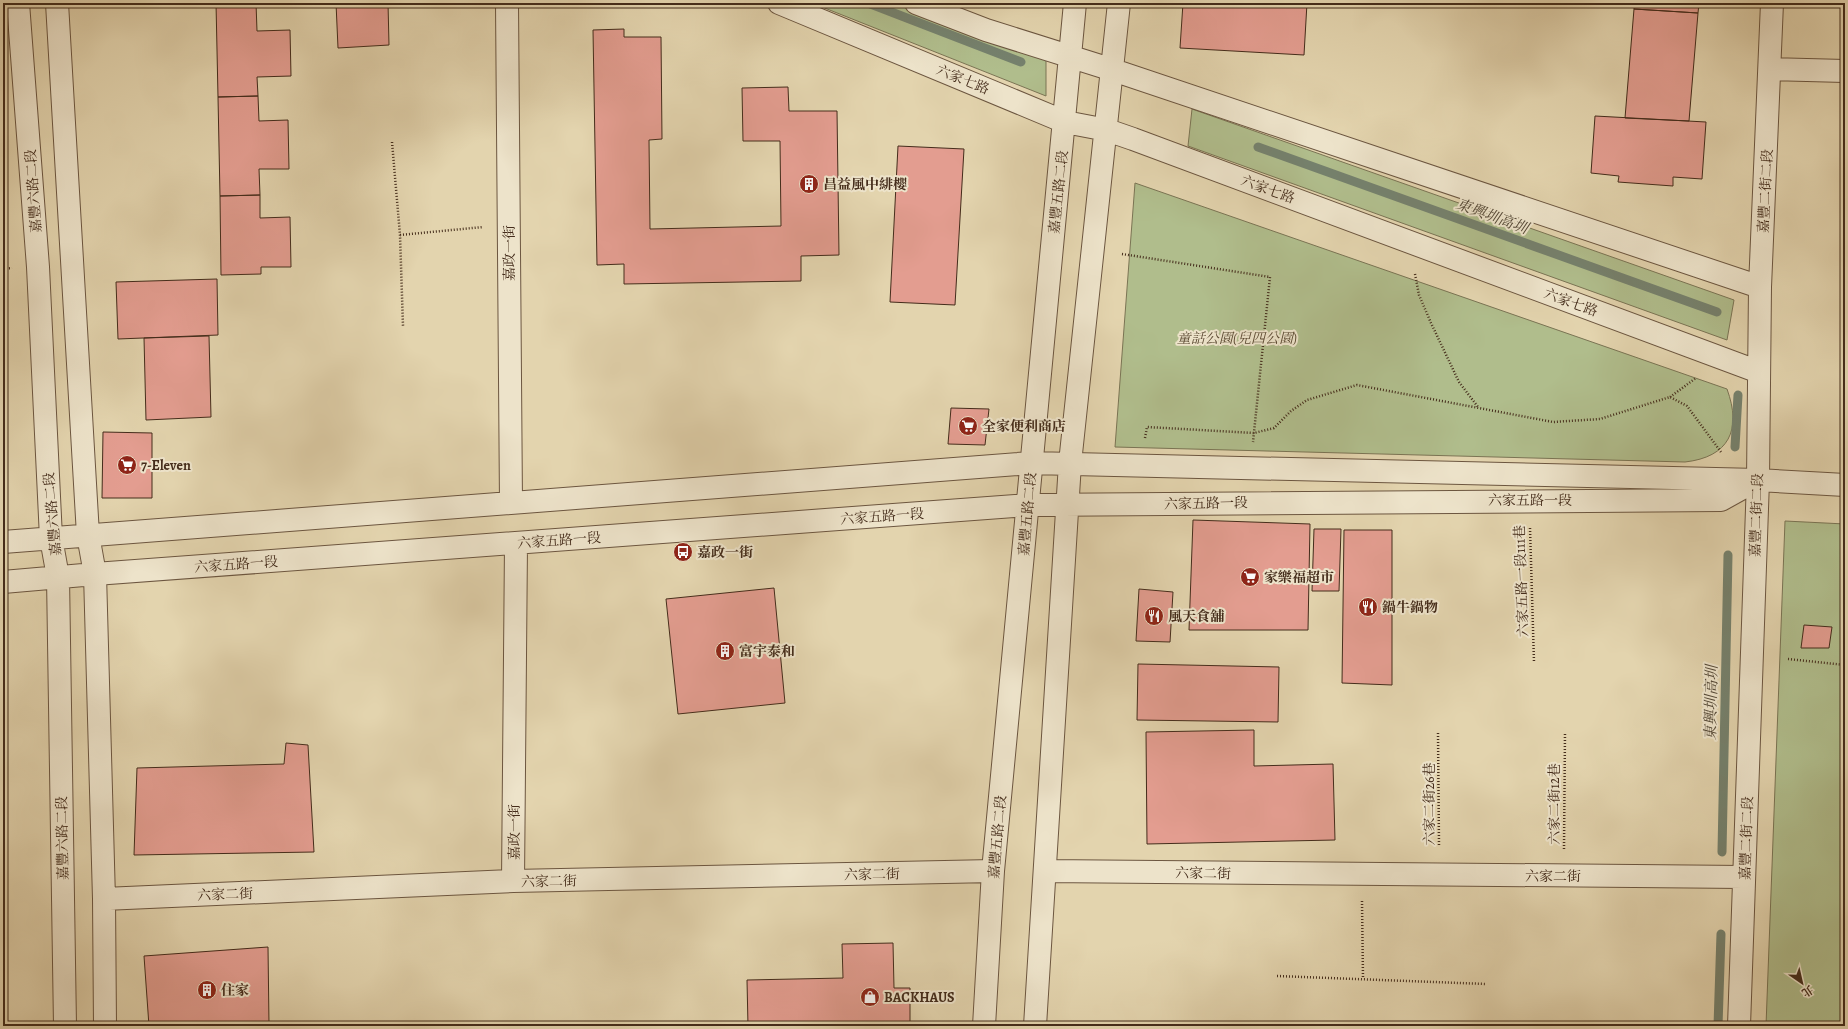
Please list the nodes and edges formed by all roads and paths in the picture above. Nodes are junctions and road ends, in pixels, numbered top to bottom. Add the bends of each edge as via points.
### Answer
1 (18, 3) edge
2 (58, 3) edge
3 (507, 3) edge
4 (779, 3) edge
5 (916, 3) edge
6 (1075, 3) edge
7 (1119, 3) edge
8 (1772, 3) edge
9 (1070, 57) junction
10 (1770, 69) junction
11 (1113, 70) junction
12 (1845, 71) edge
13 (1065, 122) junction
14 (1107, 130) junction
15 (392, 142) dead end
16 (508, 224) junction
17 (400, 234) junction
18 (1122, 254) dead end
19 (1415, 271) dead end
20 (1760, 287) junction
21 (403, 326) dead end
22 (1759, 372) junction
23 (1700, 375) dead end
24 (1670, 397) junction
25 (1478, 407) junction
26 (1254, 433) junction
27 (1143, 444) dead end
28 (1252, 447) dead end
29 (1722, 454) dead end
30 (1031, 463) junction
31 (1070, 463) junction
32 (1758, 480) junction
33 (1845, 485) edge
34 (1529, 500) junction
35 (511, 503) junction
36 (1028, 505) junction
37 (1067, 505) junction
38 (88, 535) junction
39 (52, 538) junction
40 (3, 542) edge
41 (516, 544) junction
42 (95, 574) junction
43 (58, 577) junction
44 (3, 582) edge
45 (1788, 660) dead end
46 (1534, 662) dead end
47 (1845, 665) edge
48 (1565, 732) dead end
49 (1438, 733) dead end
50 (994, 871) junction
51 (1045, 872) junction
52 (1362, 874) junction
53 (1439, 875) junction
54 (1564, 876) junction
55 (1744, 877) junction
56 (513, 881) junction
57 (104, 899) junction
58 (1277, 976) dead end
59 (1363, 979) junction
60 (1486, 984) dead end
61 (65, 1026) edge
62 (106, 1026) edge
63 (984, 1026) edge
64 (1035, 1026) edge
65 (1739, 1026) edge

1 - 39 street, 嘉豐六路二段 via 38,267
2 - 38 street
3 - 16 street, 嘉政一街
4 - 13 street, 六家七路
5 - 9 street via 986,30
6 - 9 street, 嘉豐五路二段
7 - 11 street
8 - 10 street, 嘉豐二街二段
9 - 11 street
9 - 13 street, 嘉豐五路二段
10 - 12 street
10 - 20 street, 嘉豐二街二段
11 - 14 street
11 - 20 street
13 - 14 street, 六家七路
13 - 30 street, 嘉豐五路二段
14 - 22 street, 六家七路
14 - 31 street
15 - 17 path
16 - 17 path
16 - 35 street, 嘉政一街
17 - 21 path
18 - 26 path via 1270,277
19 - 25 path via 1419,295 1431,323 1459,382
20 - 22 street, 嘉豐二街二段
22 - 32 street, 嘉豐二街二段
23 - 24 path
24 - 25 path via 1600,419 1553,422
24 - 29 path via 1687,406
25 - 26 path via 1357,385 1307,400 1274,428
26 - 27 path via 1147,426
26 - 28 path
30 - 31 street, 六家五路一段
30 - 35 street, 六家五路一段
30 - 36 street, 嘉豐五路二段
31 - 32 street, 六家五路一段
31 - 37 street
32 - 33 street, 六家五路一段
32 - 34 street, 六家五路一段 via 1721,500
32 - 55 street, 嘉豐二街二段
34 - 37 street, 六家五路一段
34 - 46 path, 六家五路一段111巷
35 - 38 street, 六家五路一段
36 - 37 street, 六家五路一段
36 - 41 street, 六家五路一段
36 - 50 street, 嘉豐五路二段
37 - 51 street
38 - 39 street, 六家五路一段
38 - 42 street
39 - 40 street, 六家五路一段
39 - 43 street, 嘉豐六路二段
41 - 42 street, 六家五路一段
41 - 56 street, 嘉政一街
42 - 43 street, 六家五路一段
42 - 57 street
43 - 44 street, 六家五路一段
43 - 61 street, 嘉豐六路二段
45 - 47 path
48 - 54 path, 六家二街12巷
49 - 53 path, 六家二街26巷
50 - 56 street, 六家二街
50 - 63 street, 嘉豐五路二段
51 - 52 street, 六家二街
51 - 64 street
52 - 53 street, 六家二街
52 - 59 path
53 - 54 street, 六家二街
54 - 55 street, 六家二街
55 - 65 street, 嘉豐二街二段
56 - 57 street, 六家二街
57 - 62 street
58 - 59 path
59 - 60 path

